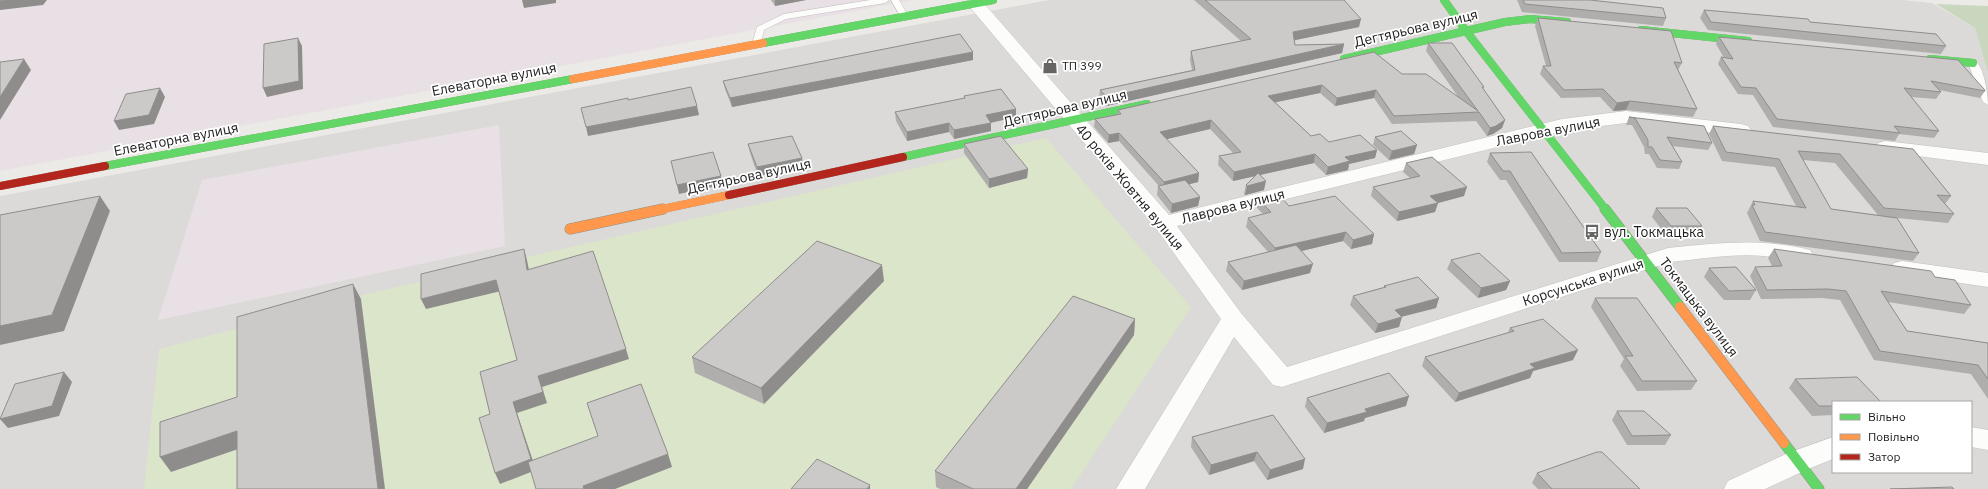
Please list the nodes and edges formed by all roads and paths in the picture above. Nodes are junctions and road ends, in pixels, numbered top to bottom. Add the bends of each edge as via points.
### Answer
1 (885, 0) edge
2 (895, 0) edge
3 (1444, 0) edge
4 (984, 2) edge
5 (1459, 4) dead end
6 (905, 17) junction
7 (1578, 23) edge
8 (1633, 29) edge
9 (1466, 31) junction
10 (1760, 42) edge
11 (757, 44) junction
12 (1918, 58) edge
13 (1336, 60) edge
14 (1973, 63) joint
15 (1159, 101) edge
16 (1988, 102) edge
17 (1075, 120) junction
18 (1544, 129) junction
19 (1760, 132) edge
20 (1870, 146) edge
21 (1988, 159) edge
22 (0, 186) edge
23 (1164, 223) junction
24 (570, 229) dead end
25 (1825, 258) edge
26 (1647, 262) junction
27 (1880, 265) edge
28 (1988, 280) edge
29 (1233, 319) junction
30 (1282, 378) joint
31 (1972, 437) edge
32 (1988, 440) edge
33 (1832, 448) edge
34 (1798, 461) junction
35 (1130, 489) edge
36 (1738, 489) edge
37 (1820, 489) edge

1 - 11 lane via 784,17 760,29
2 - 6 lane
3 - 9 street, Токмацька вулиця
4 - 6 street, Елеваторна вулиця
4 - 17 street, 40 років Жовтня вулиця
5 - 9 street, Токмацька вулиця
6 - 11 street, Елеваторна вулиця
7 - 9 street, Дегтярьова вулиця via 1530,19
8 - 10 street
9 - 13 street, Дегтярьова вулиця
9 - 18 street, Токмацька вулиця
11 - 22 street, Елеваторна вулиця
12 - 14 street
14 - 16 lane
15 - 17 street, Дегтярьова вулиця
17 - 23 street, 40 років Жовтня вулиця
17 - 24 street, Дегтярьова вулиця
18 - 19 street, Лаврова вулиця via 1626,117
18 - 23 street, Лаврова вулиця
18 - 26 street, Токмацька вулиця
20 - 21 street
23 - 29 street, 40 років Жовтня вулиця
25 - 26 street, Корсунська вулиця via 1763,249 1668,255
26 - 30 street, Корсунська вулиця
26 - 34 street, Токмацька вулиця
27 - 28 street
29 - 30 street, 40 років Жовтня вулиця
29 - 35 street
31 - 32 street
33 - 34 street
34 - 36 street
34 - 37 street, Токмацька вулиця

